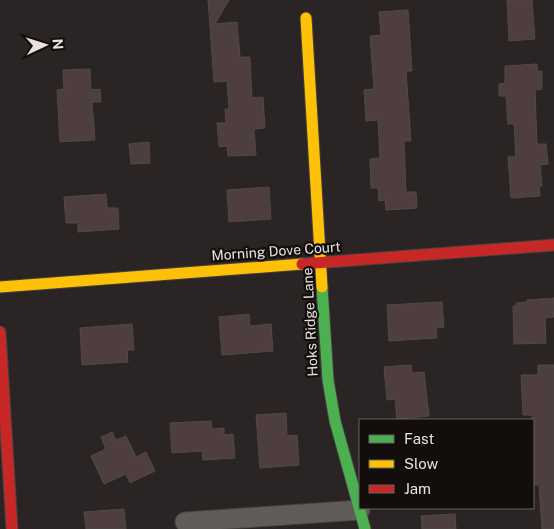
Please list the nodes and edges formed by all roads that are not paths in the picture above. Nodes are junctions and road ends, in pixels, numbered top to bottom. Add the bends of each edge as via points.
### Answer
1 (306, 18) dead end
2 (554, 245) edge
3 (322, 263) junction
4 (0, 287) edge
5 (0, 332) edge
6 (359, 506) edge
7 (360, 510) joint
8 (185, 522) dead end
9 (12, 529) edge
10 (365, 529) edge

1 - 3 street, Hoks Ridge Lane
2 - 3 street, Morning Dove Court
3 - 4 street, Morning Dove Court
3 - 6 street, Hoks Ridge Lane via 328,380 335,421
5 - 9 street
7 - 8 street
7 - 10 street, Hoks Ridge Lane

